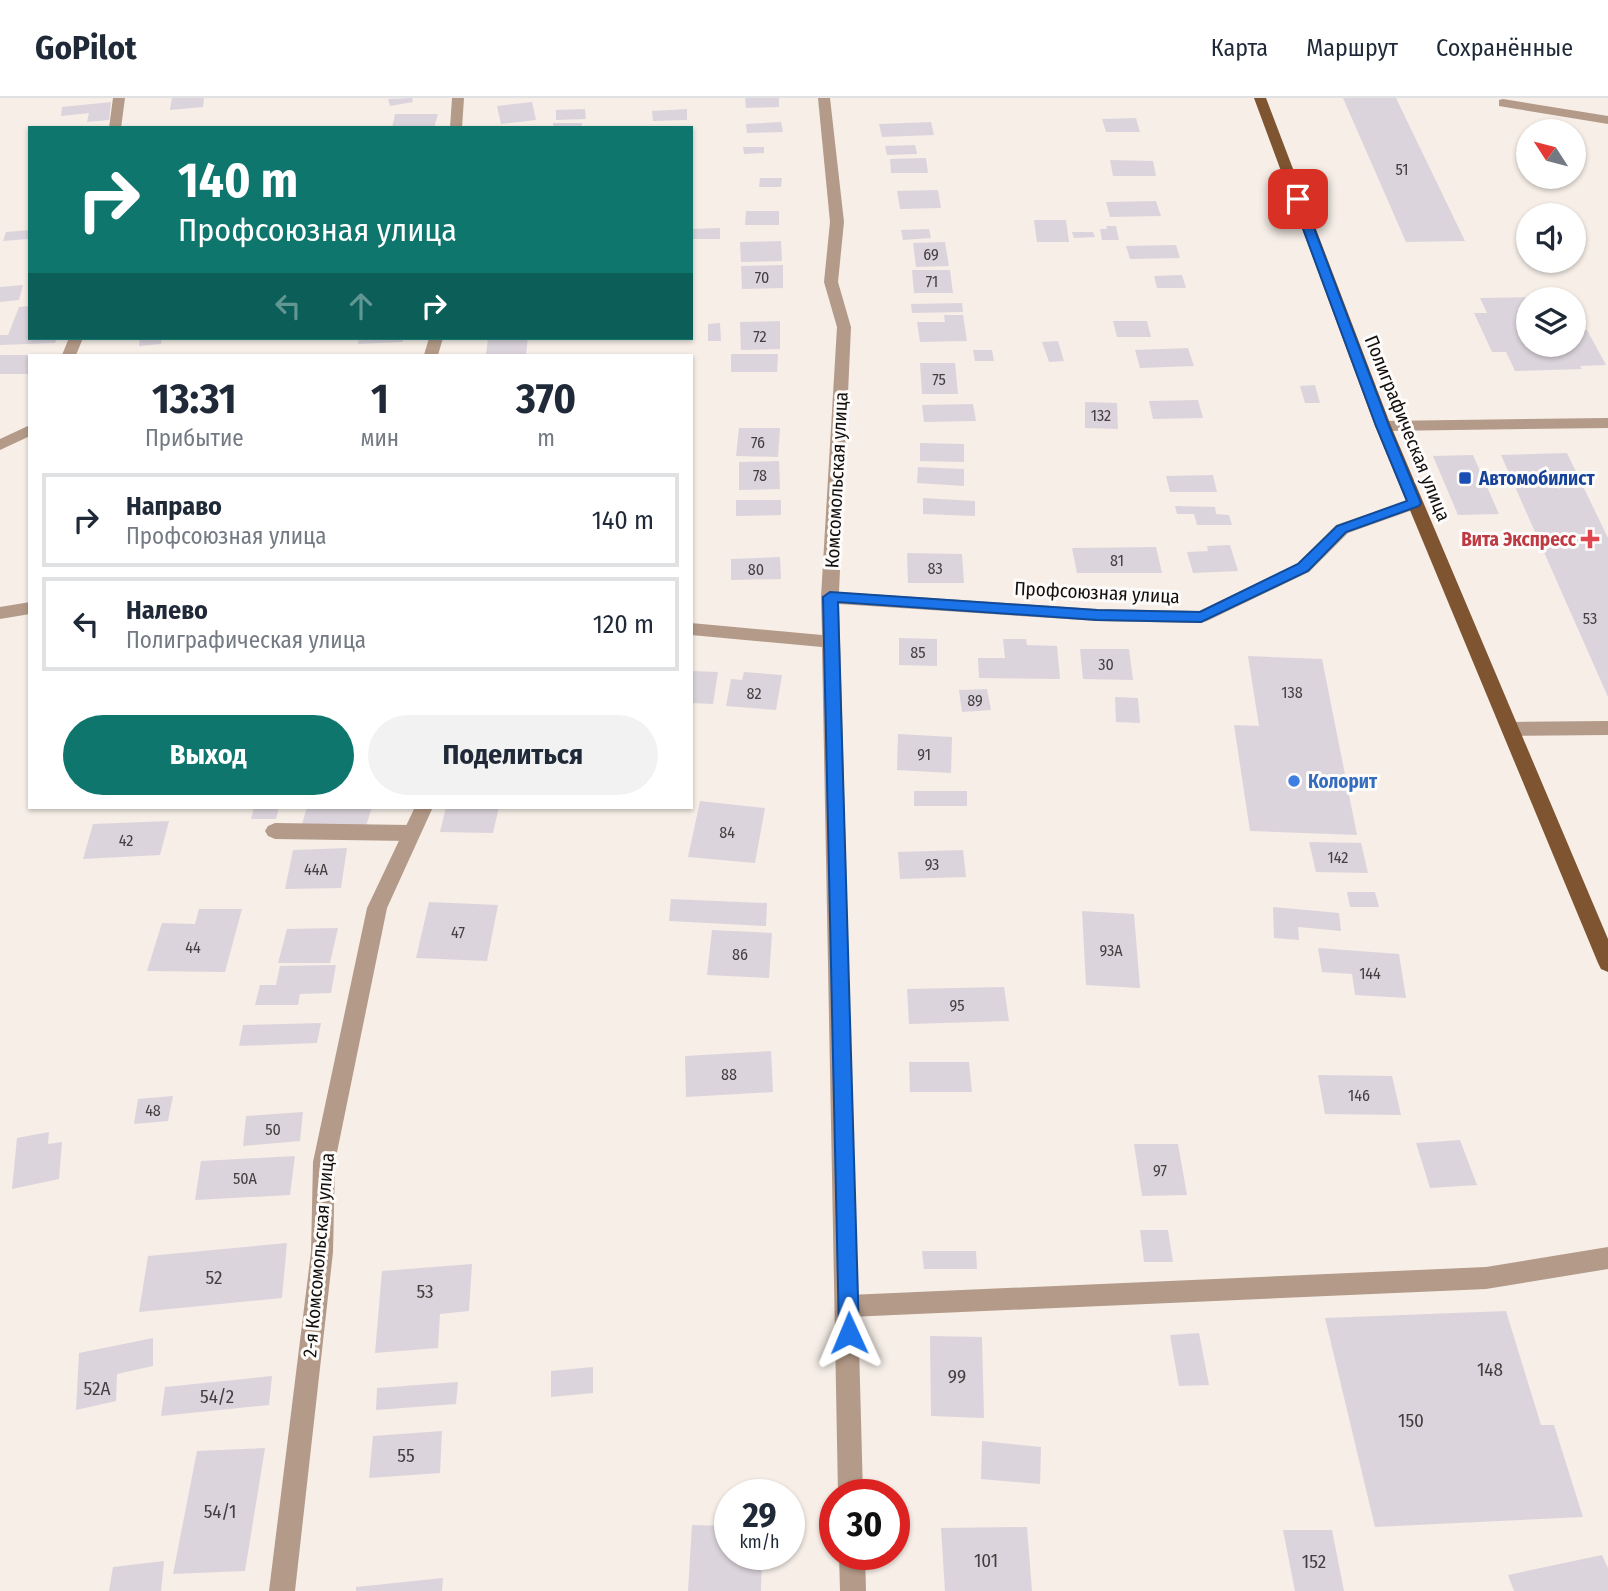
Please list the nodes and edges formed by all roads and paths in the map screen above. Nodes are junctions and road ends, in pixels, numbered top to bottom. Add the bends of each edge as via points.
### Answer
1 (119, 98) edge
2 (458, 98) edge
3 (824, 98) edge
4 (1260, 98) edge
5 (1503, 103) dead end
6 (1608, 120) edge
7 (115, 126) edge
8 (456, 126) edge
9 (1608, 423) edge
10 (1383, 426) junction
11 (28, 431) edge
12 (0, 445) edge
13 (1415, 503) junction
14 (830, 597) junction
15 (28, 608) edge
16 (0, 613) edge
17 (693, 629) edge
18 (833, 642) junction
19 (1608, 728) edge
20 (1510, 729) junction
21 (423, 809) edge
22 (275, 831) dead end
23 (410, 833) junction
24 (1608, 963) edge
25 (1608, 1258) edge
26 (849, 1306) junction
27 (851, 1479) edge
28 (852, 1570) edge
29 (282, 1591) edge
30 (853, 1591) edge

1 - 7 street
2 - 8 street
3 - 14 street, Комсомольская улица via 837,222 831,282 844,327
4 - 10 main road, Полиграфическая улица
5 - 6 street
9 - 10 lane
10 - 13 main road, Полиграфическая улица
11 - 12 street
13 - 14 street, Профсоюзная улица via 1342,529 1303,568 1201,617 1097,615
13 - 20 main road, Полиграфическая улица
14 - 18 street, Комсомольская улица
15 - 16 street
17 - 18 street
18 - 26 street, Комсомольская улица
19 - 20 lane
20 - 24 main road, Полиграфическая улица
21 - 23 street, 2-я Комсомольская улица
22 - 23 street
23 - 29 street, 2-я Комсомольская улица via 377,908 324,1162 322,1252
25 - 26 street via 1486,1278
26 - 27 street, Комсомольская улица
28 - 30 street

